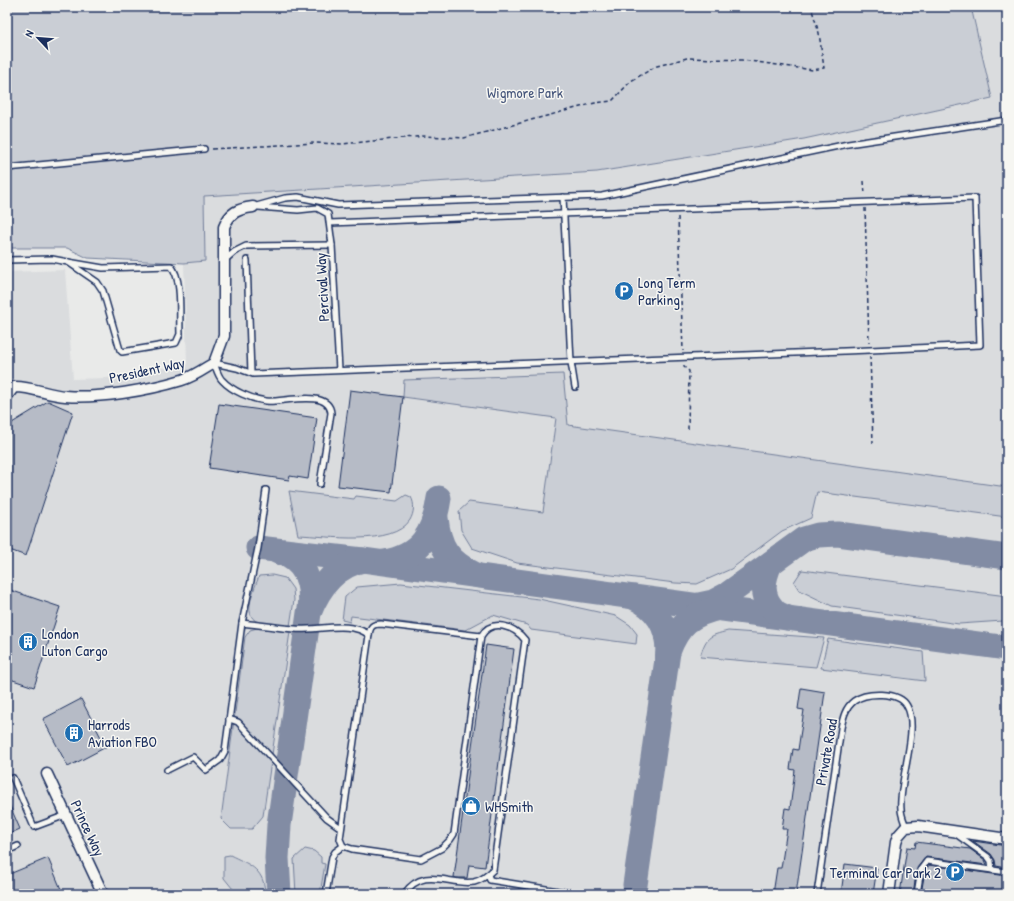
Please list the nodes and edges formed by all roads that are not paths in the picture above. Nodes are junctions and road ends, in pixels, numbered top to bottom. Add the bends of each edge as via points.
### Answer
1 (1007, 120) edge
2 (204, 150) road end
3 (7, 168) edge
4 (563, 197) junction
5 (253, 207) junction
6 (564, 213) junction
7 (330, 223) junction
8 (332, 244) junction
9 (7, 260) edge
10 (247, 260) dead end
11 (68, 262) junction
12 (223, 262) junction
13 (570, 362) junction
14 (214, 363) junction
15 (339, 370) junction
16 (251, 373) junction
17 (575, 387) dead end
18 (8, 391) edge
19 (320, 484) dead end
20 (266, 490) dead end
21 (242, 623) junction
22 (369, 635) junction
23 (481, 636) junction
24 (229, 719) junction
25 (167, 770) dead end
26 (47, 774) dead end
27 (13, 778) dead end
28 (66, 815) junction
29 (906, 827) junction
30 (341, 828) junction
31 (951, 831) junction
32 (1007, 839) edge
33 (18, 846) dead end
34 (343, 846) junction
35 (7, 851) edge
36 (992, 870) junction
37 (1007, 872) edge
38 (488, 875) junction
39 (103, 894) edge
40 (326, 894) edge
41 (404, 894) edge
42 (577, 894) edge
43 (817, 894) edge
44 (889, 894) edge
45 (917, 894) edge

1 - 4 lane via 848,144 602,196
2 - 3 lane
4 - 5 lane via 338,205 298,197
4 - 6 lane
5 - 7 lane via 298,210 317,208 328,214
5 - 12 street via 240,209 227,219 222,236
6 - 7 lane
6 - 13 lane
6 - 13 lane via 975,198 980,344
7 - 8 lane
8 - 12 lane, Percival Way via 246,246
8 - 15 lane, Percival Way
9 - 11 lane
10 - 16 lane
11 - 11 lane via 103,268 171,266 177,274 178,283 180,334 176,343 122,352 103,291 97,282
12 - 14 street via 224,336
13 - 15 lane
13 - 17 lane
14 - 16 lane
14 - 18 street, President Way via 183,380 109,394 64,396 21,387 14,387
14 - 19 lane via 221,380 254,398 267,401 313,399 327,404 331,414
15 - 16 lane
20 - 21 lane via 256,561
21 - 22 lane via 297,629 325,627 363,630
21 - 24 lane
22 - 23 lane via 374,624 381,624
22 - 30 lane
23 - 34 lane via 454,834 442,848 421,859
23 - 38 lane via 490,627 498,625 511,628 525,640 493,870
24 - 25 lane via 225,751 220,760 206,770 193,756
24 - 30 lane via 238,722 327,818
26 - 28 street, Prince Way
27 - 28 lane via 34,827
28 - 39 street, Prince Way
29 - 31 street via 918,826
29 - 43 lane, Private Road via 900,803 909,742 908,708 902,700 892,696 859,698 849,706 840,728
29 - 44 street via 896,842
30 - 34 lane via 340,839
31 - 32 street
31 - 36 lane via 988,857
33 - 35 lane
34 - 40 lane via 332,857
36 - 37 lane
36 - 45 lane via 927,861 921,869
38 - 41 lane via 470,882 425,879 413,885
38 - 42 lane via 490,880

